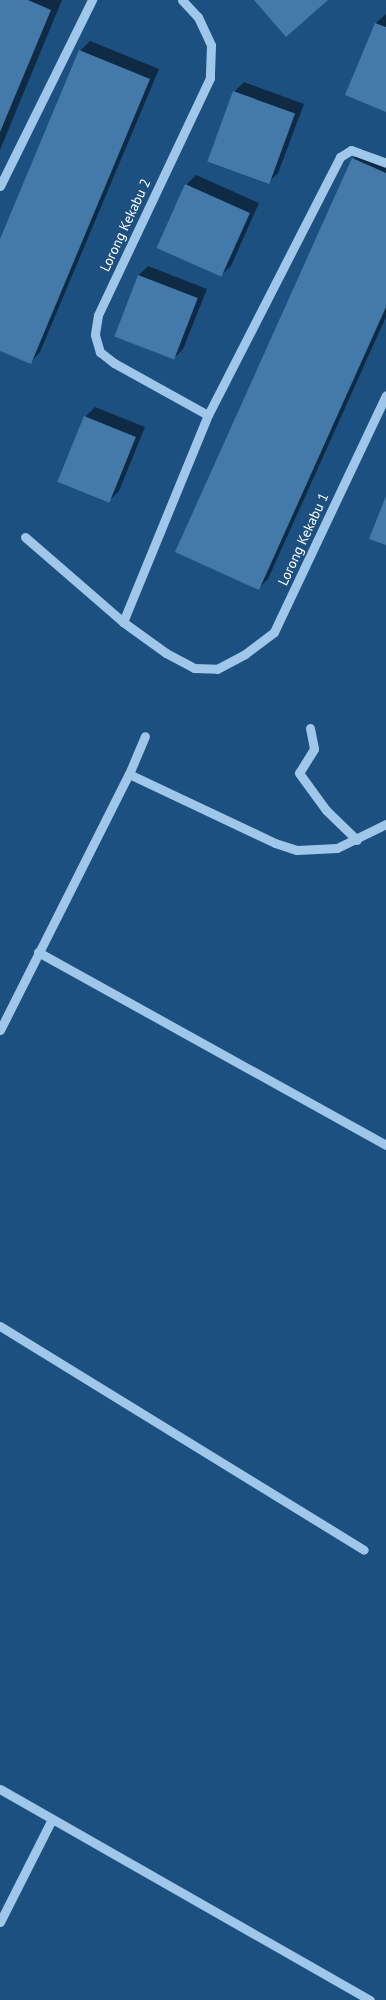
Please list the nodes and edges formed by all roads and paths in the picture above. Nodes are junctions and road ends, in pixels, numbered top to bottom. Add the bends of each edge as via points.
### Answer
1 (92, 0) edge
2 (182, 0) edge
3 (386, 163) edge
4 (0, 186) edge
5 (386, 395) edge
6 (208, 415) junction
7 (25, 536) dead end
8 (123, 622) junction
9 (310, 728) dead end
10 (145, 736) dead end
11 (129, 774) junction
12 (386, 824) edge
13 (357, 840) junction
14 (38, 952) junction
15 (0, 1030) edge
16 (386, 1145) edge
17 (0, 1326) edge
18 (364, 1550) dead end
19 (0, 1789) edge
20 (52, 1819) junction
21 (0, 1922) edge
22 (370, 2000) edge

1 - 4 street
2 - 6 street, Lorong Kekabu 2 via 198,17 211,45 210,78 98,315 95,335 100,352 114,363
3 - 6 street via 350,150 340,157
5 - 8 street, Lorong Kekabu 1 via 274,632 245,654 217,669 194,668
6 - 8 street
7 - 8 street
9 - 13 street via 314,749 299,773 326,810
10 - 11 street
11 - 13 street via 275,844 318,851
11 - 14 street
12 - 13 street
14 - 15 street
14 - 16 street
17 - 18 street
19 - 20 street
20 - 21 street
20 - 22 street

